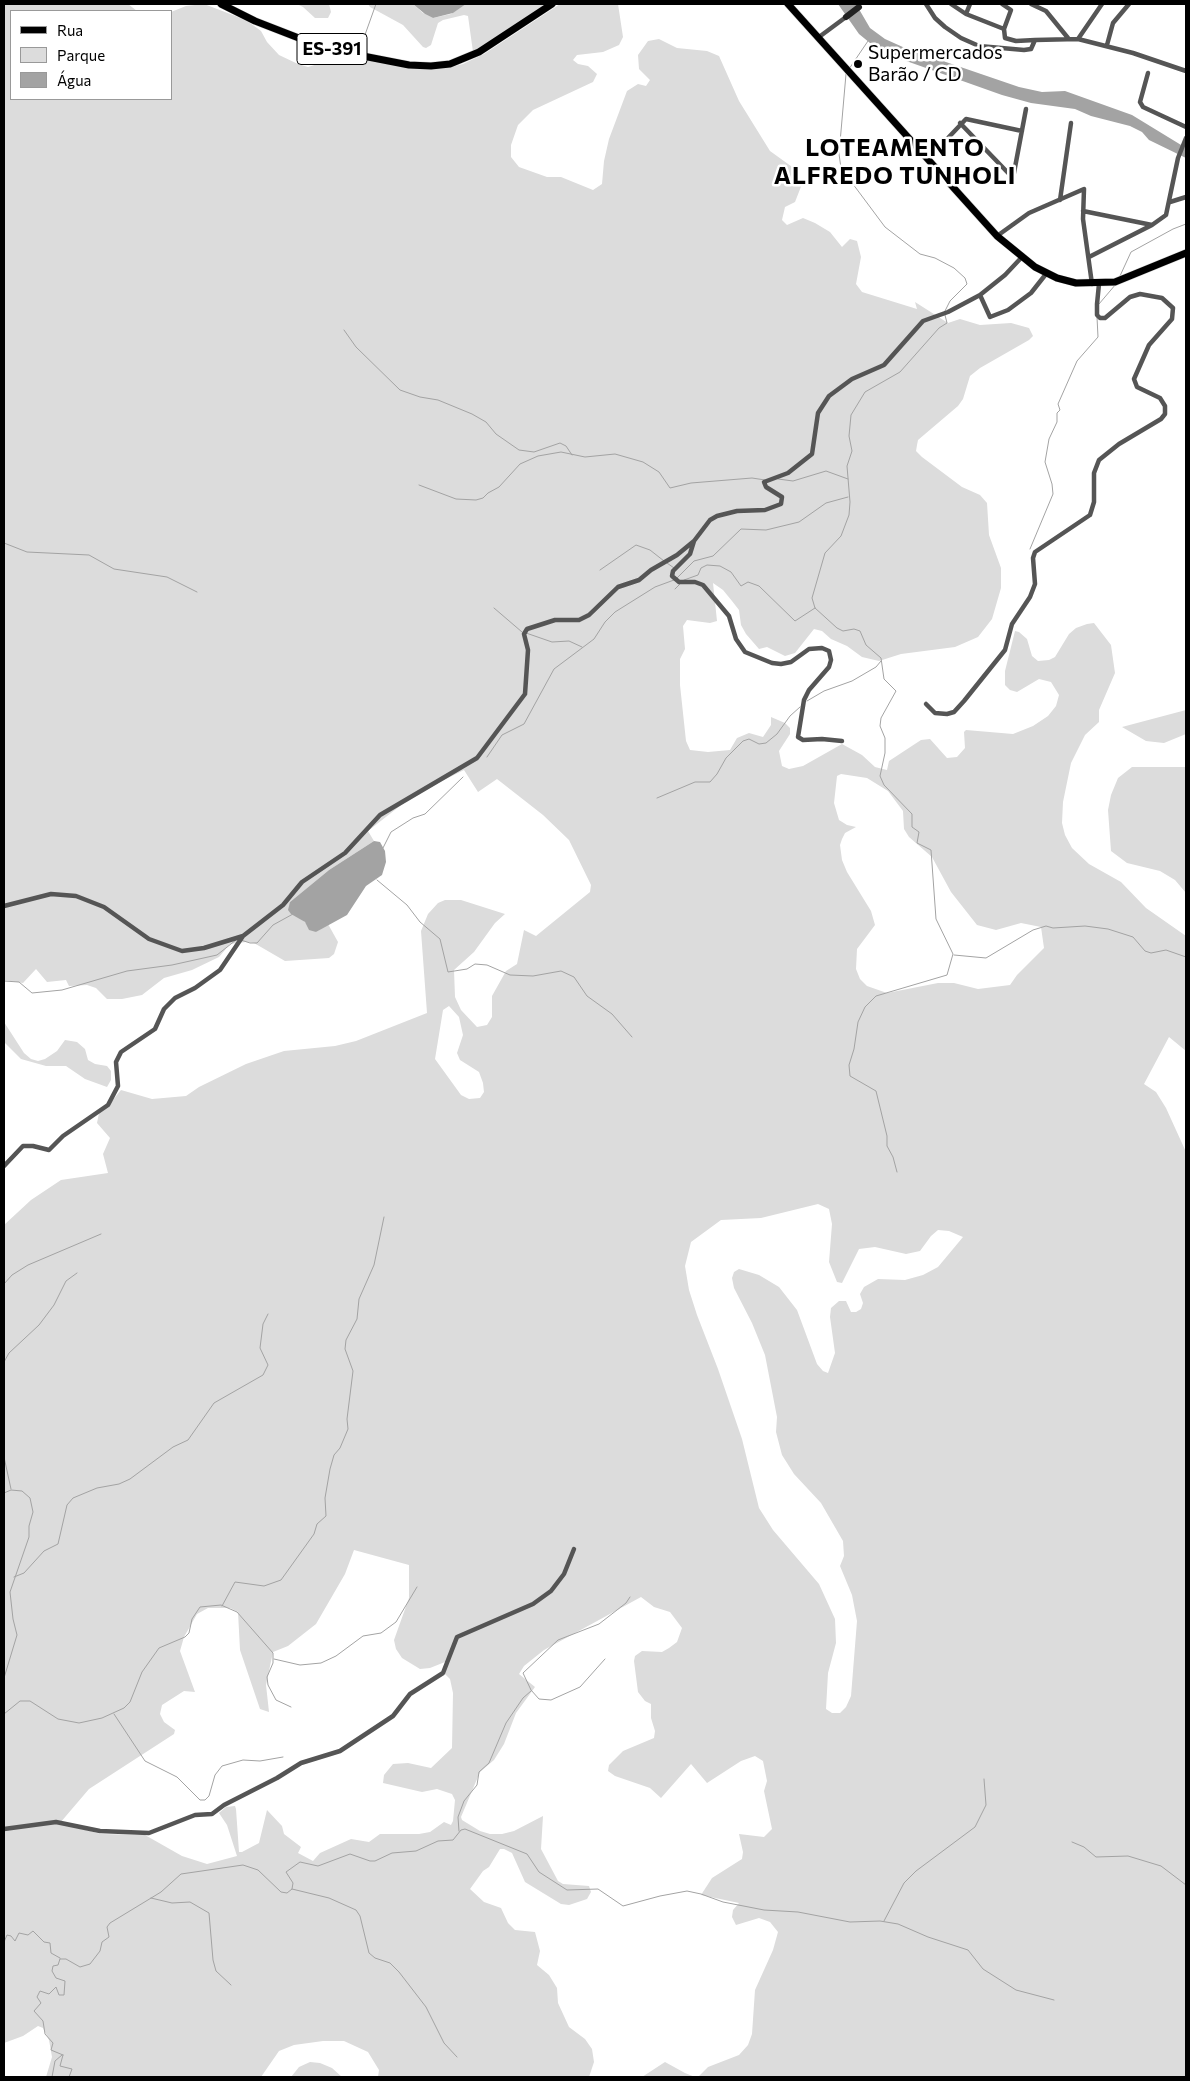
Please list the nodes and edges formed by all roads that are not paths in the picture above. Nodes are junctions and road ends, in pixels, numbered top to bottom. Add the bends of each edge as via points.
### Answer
1 (221, 4) edge
2 (552, 4) edge
3 (788, 4) edge
4 (926, 4) edge
5 (951, 4) edge
6 (970, 4) edge
7 (1002, 4) edge
8 (1031, 4) edge
9 (1102, 4) edge
10 (1128, 4) edge
11 (862, 6) edge
12 (966, 14) junction
13 (846, 17) joint
14 (1004, 30) junction
15 (819, 37) junction
16 (1068, 38) junction
17 (1078, 39) junction
18 (1035, 40) junction
19 (1107, 45) junction
20 (1186, 71) edge
21 (1148, 72) dead end
22 (1026, 109) dead end
23 (960, 123) junction
24 (1071, 123) dead end
25 (1186, 127) edge
26 (1022, 131) junction
27 (1186, 138) edge
28 (929, 158) junction
29 (1186, 197) edge
30 (1060, 200) junction
31 (1170, 202) junction
32 (1083, 211) junction
33 (1152, 225) junction
34 (997, 236) junction
35 (1186, 253) edge
36 (1089, 256) junction
37 (1021, 258) junction
38 (1046, 274) junction
39 (1096, 284) junction
40 (980, 295) junction
41 (694, 541) junction
42 (926, 704) dead end
43 (842, 741) dead end
44 (4, 906) edge
45 (243, 936) junction
46 (4, 1166) edge
47 (574, 1550) dead end
48 (4, 1829) edge

1 - 2 main road, ES-391 via 263,25 328,49 424,66 450,64 479,52
3 - 15 main road
4 - 18 street via 945,27 979,46 1024,50 1031,49
5 - 12 street
6 - 12 street
7 - 14 street via 1011,10
8 - 16 street via 1046,11
9 - 17 street
10 - 19 street via 1113,23
11 - 13 street
12 - 14 street
13 - 15 street
14 - 18 street via 1008,40
15 - 28 main road
16 - 17 street
16 - 18 street
17 - 19 street
19 - 20 street
21 - 25 street via 1140,102 1143,107
22 - 26 street
23 - 26 street via 966,119
23 - 26 street via 1013,178
23 - 28 street
24 - 30 street
27 - 31 street via 1178,158
28 - 34 main road
29 - 31 street
30 - 32 street via 1084,189
30 - 34 street via 1029,212
31 - 33 street via 1166,215
32 - 33 street
32 - 36 street
33 - 36 street
34 - 37 main road
35 - 39 main road via 1125,280
36 - 39 street
37 - 38 main road
37 - 40 street
38 - 39 main road via 1076,283
38 - 40 street via 1031,293 1008,310 990,317
39 - 42 street via 1097,315 1100,318 1105,318 1130,297 1140,294 1162,298 1173,308 1172,320 1149,345 1134,379 1136,388 1160,398 1165,414 1099,460 1094,473 1094,502 1090,515 1035,552 1036,580 1030,597 1012,624 1005,650 964,700 954,712 946,714 935,713
40 - 41 street via 923,321 884,365 836,390 823,404 816,422 812,454 788,473 764,482 766,487 780,495 783,499 781,504 717,516
41 - 43 street via 690,554 672,576 679,582 703,585 729,616 738,644 745,652 778,664 791,662 809,649 829,651 829,667 804,700 798,737 802,740
41 - 45 street via 639,580 618,587 596,610 583,618 555,620 527,629 524,634 528,650 525,694 477,758 388,808 345,853 302,882 283,905
44 - 45 street via 52,894 76,896 104,907 149,939 182,951
45 - 46 street via 220,970 175,998 164,1009 155,1029 121,1052 116,1062 118,1086 108,1105 49,1150 23,1146
47 - 48 street via 564,1574 552,1591 533,1604 457,1637 443,1674 410,1694 393,1716 340,1751 301,1763 212,1814 195,1815 149,1833 100,1831 56,1822

